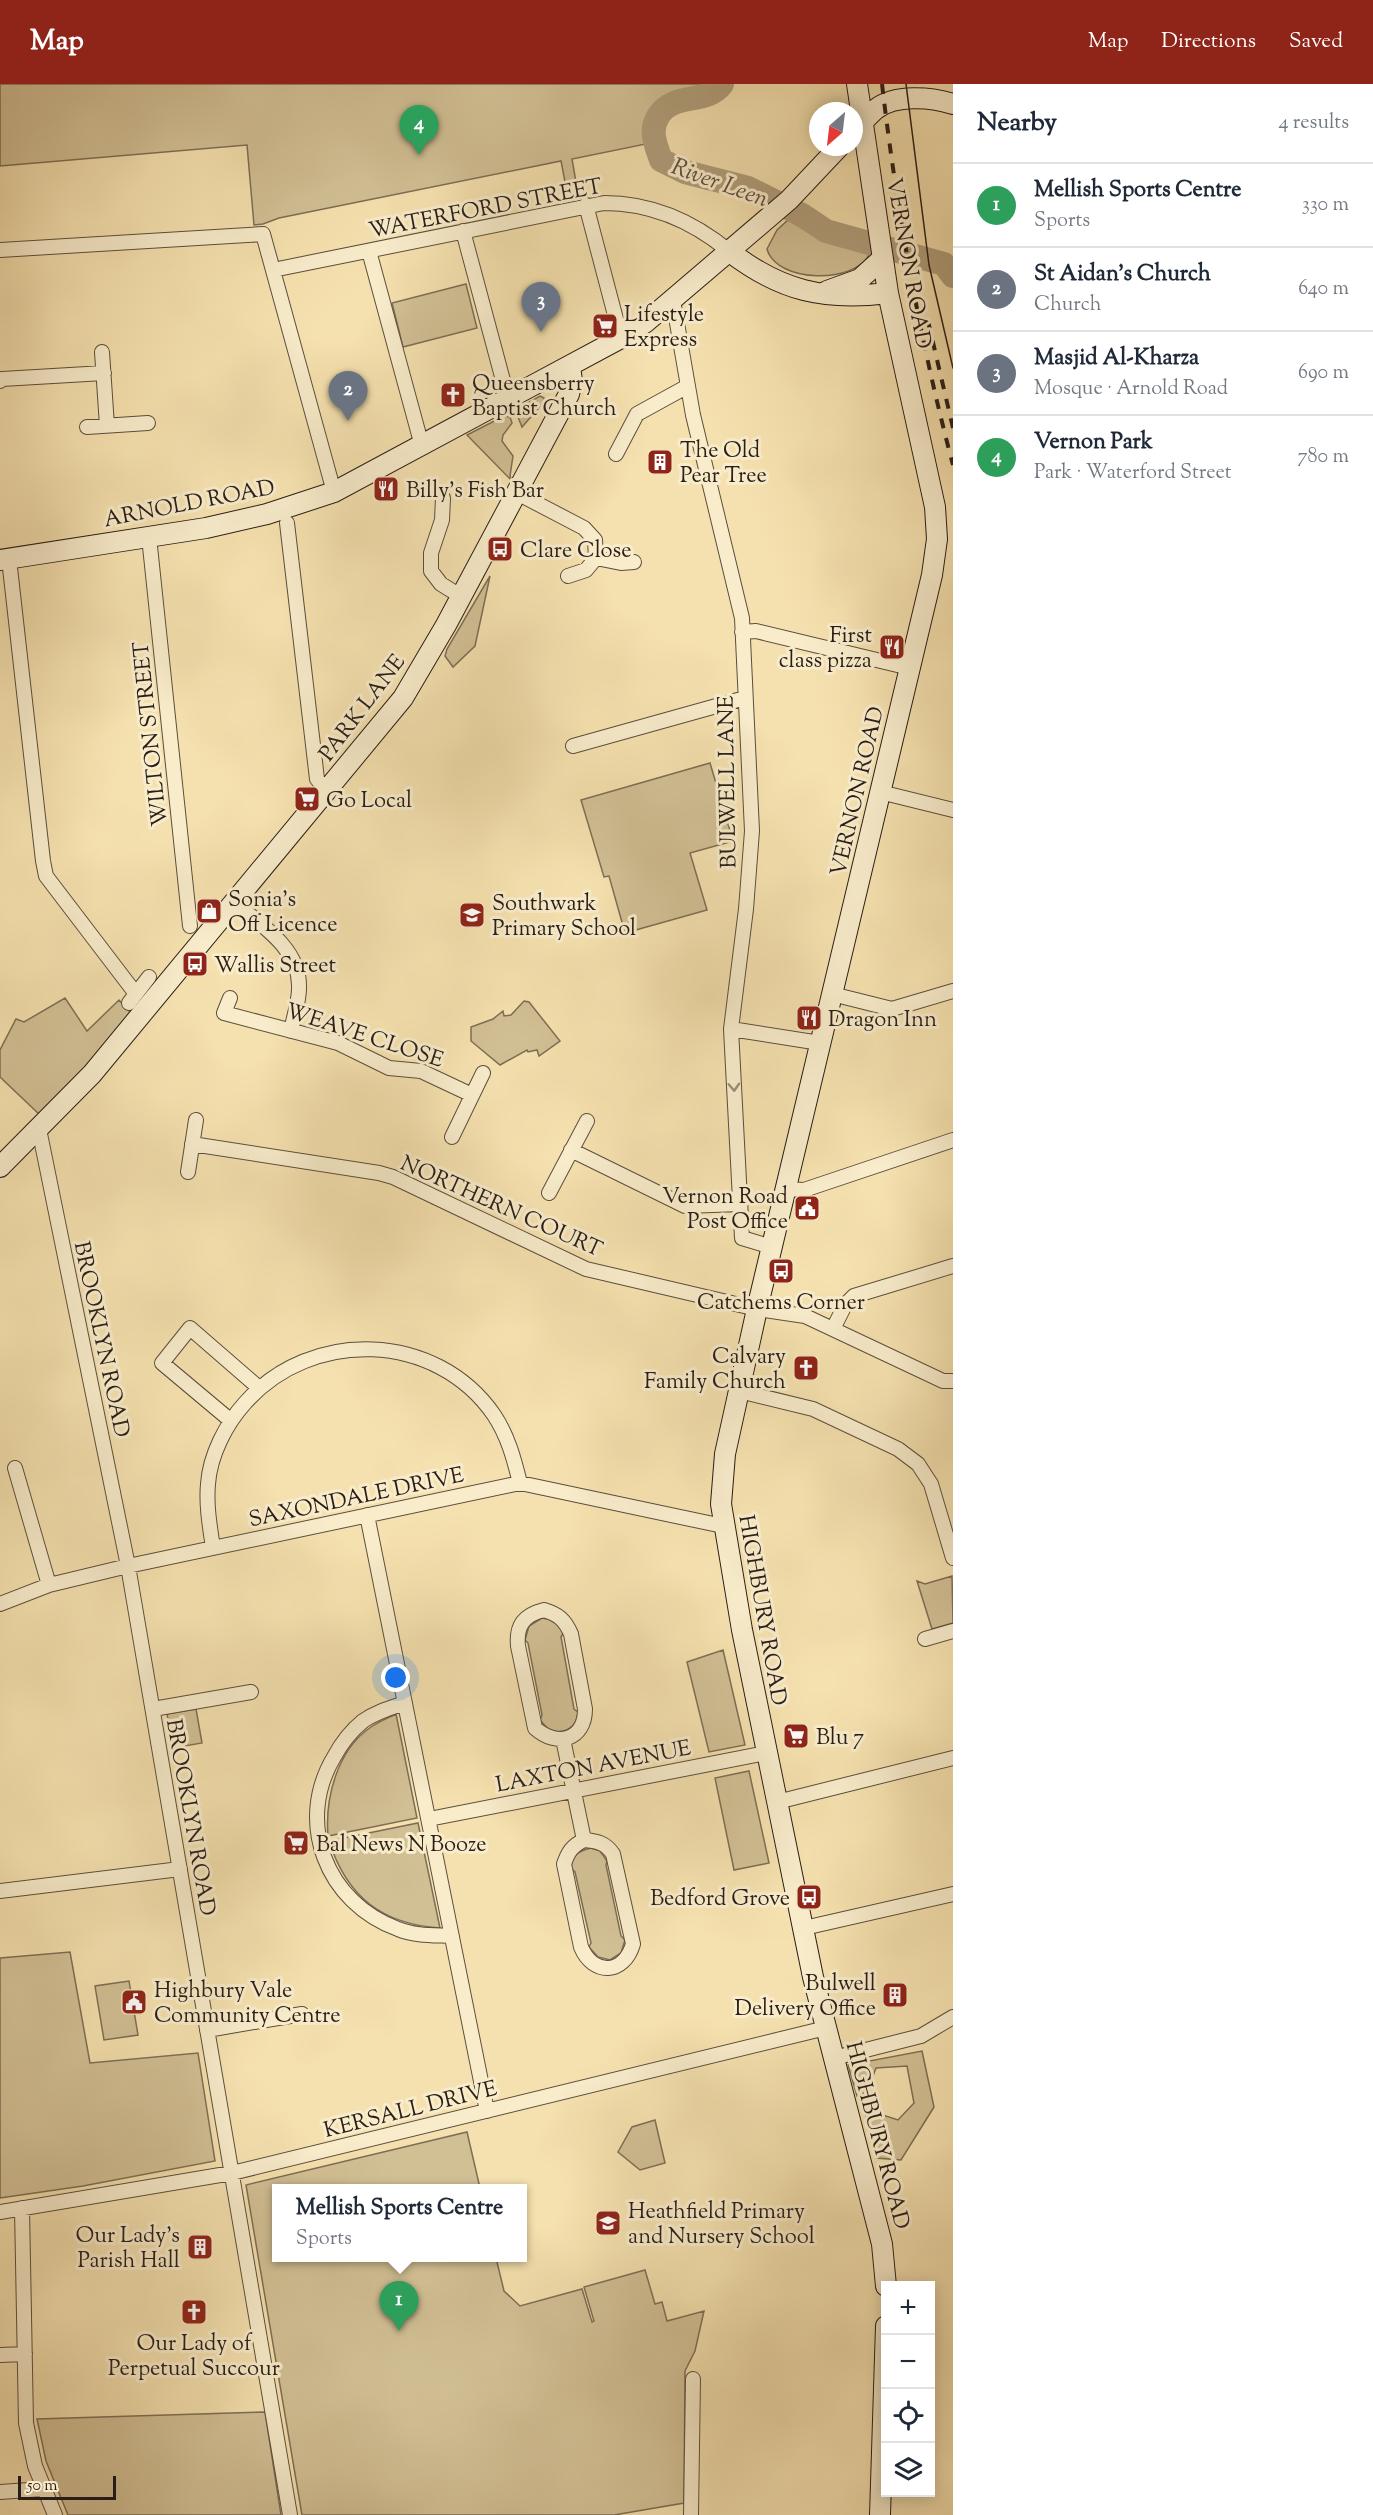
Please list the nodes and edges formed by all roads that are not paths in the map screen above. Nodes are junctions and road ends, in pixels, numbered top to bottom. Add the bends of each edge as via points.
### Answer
1 (857, 84) edge
2 (929, 91) edge
3 (857, 102) edge
4 (953, 104) edge
5 (863, 123) edge
6 (863, 153) edge
7 (830, 156) edge
8 (586, 206) junction
9 (463, 231) junction
10 (0, 250) edge
11 (369, 250) junction
12 (730, 252) junction
13 (882, 259) junction
14 (273, 270) junction
15 (888, 293) junction
16 (816, 295) junction
17 (673, 300) junction
18 (621, 338) junction
19 (102, 352) dead end
20 (570, 366) junction
21 (104, 373) junction
22 (0, 381) edge
23 (688, 386) junction
24 (508, 399) junction
25 (148, 423) dead end
26 (107, 426) junction
27 (87, 427) dead end
28 (422, 446) junction
29 (616, 454) dead end
30 (334, 492) junction
31 (517, 493) junction
32 (443, 498) dead end
33 (287, 523) dead end
34 (149, 537) junction
35 (596, 558) junction
36 (4, 559) edge
37 (634, 562) dead end
38 (568, 576) dead end
39 (462, 597) junction
40 (742, 632) junction
41 (910, 668) junction
42 (745, 698) junction
43 (573, 746) dead end
44 (327, 792) junction
45 (880, 792) junction
46 (953, 810) edge
47 (235, 903) junction
48 (190, 926) dead end
49 (149, 977) dead end
50 (953, 991) edge
51 (832, 994) junction
52 (230, 998) dead end
53 (731, 1029) junction
54 (291, 1031) junction
55 (820, 1043) junction
56 (483, 1072) dead end
57 (472, 1095) junction
58 (196, 1120) dead end
59 (587, 1121) dead end
60 (39, 1129) junction
61 (452, 1137) dead end
62 (953, 1140) edge
63 (192, 1144) junction
64 (572, 1150) junction
65 (0, 1167) edge
66 (188, 1172) dead end
67 (786, 1189) junction
68 (549, 1192) dead end
69 (740, 1204) junction
70 (772, 1247) junction
71 (953, 1266) edge
72 (757, 1309) junction
73 (833, 1329) junction
74 (953, 1381) edge
75 (258, 1387) junction
76 (739, 1391) junction
77 (230, 1420) junction
78 (15, 1468) dead end
79 (520, 1482) junction
80 (721, 1504) joint
81 (367, 1515) junction
82 (947, 1516) edge
83 (723, 1526) junction
84 (213, 1548) junction
85 (953, 1558) edge
86 (128, 1566) junction
87 (49, 1585) junction
88 (0, 1604) edge
89 (946, 1633) edge
90 (926, 1639) dead end
91 (944, 1650) dead end
92 (250, 1692) dead end
93 (405, 1703) junction
94 (153, 1709) junction
95 (563, 1739) junction
96 (766, 1753) junction
97 (953, 1758) edge
98 (573, 1790) junction
99 (777, 1802) junction
100 (429, 1819) junction
101 (584, 1840) junction
102 (180, 1869) junction
103 (0, 1892) edge
104 (953, 1894) edge
105 (804, 1928) junction
106 (452, 1936) junction
107 (302, 2014) dead end
108 (953, 2017) edge
109 (826, 2028) junction
110 (207, 2030) junction
111 (834, 2058) junction
112 (487, 2110) junction
113 (232, 2173) junction
114 (22, 2208) junction
115 (0, 2212) edge
116 (886, 2281) edge
117 (885, 2335) edge
118 (25, 2354) junction
119 (0, 2355) edge
120 (693, 2379) dead end
121 (43, 2489) junction
122 (0, 2492) edge
123 (55, 2515) edge
124 (290, 2515) edge
125 (691, 2515) edge
126 (880, 2515) edge

1 - 3 main road, VERNON ROAD
2 - 4 main road
2 - 5 main road via 885,104
6 - 13 main road, VERNON ROAD
7 - 12 main road, ARNOLD ROAD via 784,205
8 - 9 street, WATERFORD STREET
8 - 12 street, WATERFORD STREET via 620,203 654,210 709,235
8 - 18 street
9 - 11 street, WATERFORD STREET
9 - 24 street
10 - 14 street via 263,234
11 - 14 street, WATERFORD STREET
11 - 28 street
12 - 16 main road via 751,269
12 - 17 main road, ARNOLD ROAD
13 - 15 main road, VERNON ROAD
13 - 16 main road via 860,279
14 - 30 street
15 - 16 main road
15 - 41 main road, VERNON ROAD via 935,507 937,539
17 - 18 main road, ARNOLD ROAD
17 - 23 street, BULWELL LANE
18 - 20 main road, ARNOLD ROAD
19 - 21 street
20 - 24 main road, ARNOLD ROAD
20 - 31 main road, PARK LANE via 570,394
21 - 22 street
21 - 26 street
23 - 29 street via 637,414
23 - 40 street, BULWELL LANE via 742,618
24 - 28 main road, ARNOLD ROAD
25 - 26 street
26 - 27 street
28 - 30 main road, ARNOLD ROAD
30 - 34 main road, ARNOLD ROAD via 267,514
31 - 35 street via 584,528 595,540
31 - 39 main road, PARK LANE
32 - 39 street via 442,520 431,553 432,571 441,584
33 - 44 street via 317,779
34 - 36 main road, ARNOLD ROAD
34 - 48 street, WILTON STREET
35 - 37 street
35 - 38 street via 586,570
36 - 49 street via 46,876 132,998
39 - 44 main road, PARK LANE via 403,698
40 - 41 street via 756,631
40 - 42 street, BULWELL LANE
41 - 45 main road, VERNON ROAD
42 - 43 street
42 - 53 street, BULWELL LANE via 752,831
44 - 47 main road, PARK LANE
45 - 46 street
45 - 51 main road, VERNON ROAD
47 - 54 street via 292,957 300,986
47 - 60 main road, PARK LANE via 92,1074
50 - 51 street via 892,1009
51 - 55 main road, VERNON ROAD
52 - 54 street, WEAVE CLOSE via 224,1013
53 - 55 street
53 -> 69 street, BULWELL LANE
54 - 57 street, WEAVE CLOSE via 338,1043 389,1068 421,1071
55 - 67 main road, VERNON ROAD
56 - 57 street
57 - 61 street
58 - 63 street
59 - 64 street
60 - 65 main road, PARK LANE
60 - 86 street, BROOKLYN ROAD
62 - 67 street via 804,1190
63 - 66 street
63 - 72 street, NORTHERN COURT via 393,1177 586,1269
64 - 68 street
64 - 69 street via 685,1206
67 - 70 main road, VERNON ROAD
69 - 70 street, BULWELL LANE via 742,1238
70 - 72 main road, VERNON ROAD
71 - 73 street via 854,1296
72 - 73 street, NORTHERN COURT via 805,1316
72 - 76 main road, VERNON ROAD
73 - 74 street, NORTHERN COURT via 943,1381
75 - 77 street
75 - 77 street via 190,1328 162,1363
75 - 79 street via 323,1353 361,1348 395,1351 434,1365 468,1386 494,1415 512,1449
76 - 80 main road, VERNON ROAD via 725,1454
76 - 82 street via 813,1409 898,1449 918,1464
77 - 84 street via 208,1482
78 - 87 street
79 - 81 street, SAXONDALE DRIVE
79 - 83 street, SAXONDALE DRIVE
80 - 83 main road, HIGHBURY ROAD
81 - 84 street, SAXONDALE DRIVE
81 - 93 street
82 - 85 street
83 - 96 main road, HIGHBURY ROAD
84 - 86 street, SAXONDALE DRIVE
86 - 87 street, SAXONDALE DRIVE
86 - 94 street, BROOKLYN ROAD
87 - 88 street, SAXONDALE DRIVE
89 - 90 street
89 - 91 street
92 - 94 street
93 - 100 street
93 - 106 street via 361,1722 340,1746 326,1769 319,1794 318,1842 337,1883 374,1917 398,1930
94 - 102 street, BROOKLYN ROAD
95 - 95 street via 552,1739 535,1728 518,1646 517,1633 522,1621 531,1613 544,1610 566,1622 571,1634 585,1709 581,1728
95 - 98 street
96 - 98 street, LAXTON AVENUE
96 - 99 main road, HIGHBURY ROAD
97 - 99 street
98 - 100 street, LAXTON AVENUE
98 - 101 street
99 - 105 main road, HIGHBURY ROAD
100 - 106 street
101 - 101 street via 608,1846 614,1854 633,1944 630,1954 615,1967 594,1964 581,1947 564,1864 574,1845
102 - 103 street
102 - 110 street, BROOKLYN ROAD
104 - 105 street
105 - 109 main road, HIGHBURY ROAD
106 - 112 street
107 - 110 street
108 - 111 street via 921,2036
109 - 111 main road, HIGHBURY ROAD
109 - 112 street, KERSALL DRIVE
110 - 113 street, BROOKLYN ROAD
111 - 116 main road, HIGHBURY ROAD via 882,2244
112 - 113 street, KERSALL DRIVE
113 - 114 street, KERSALL DRIVE
113 - 124 street, BROOKLYN ROAD
114 - 115 street, KERSALL DRIVE
114 - 118 street
117 - 126 main road
118 - 119 street
118 - 121 street via 26,2423
120 - 125 street
121 - 122 street
121 - 123 street

